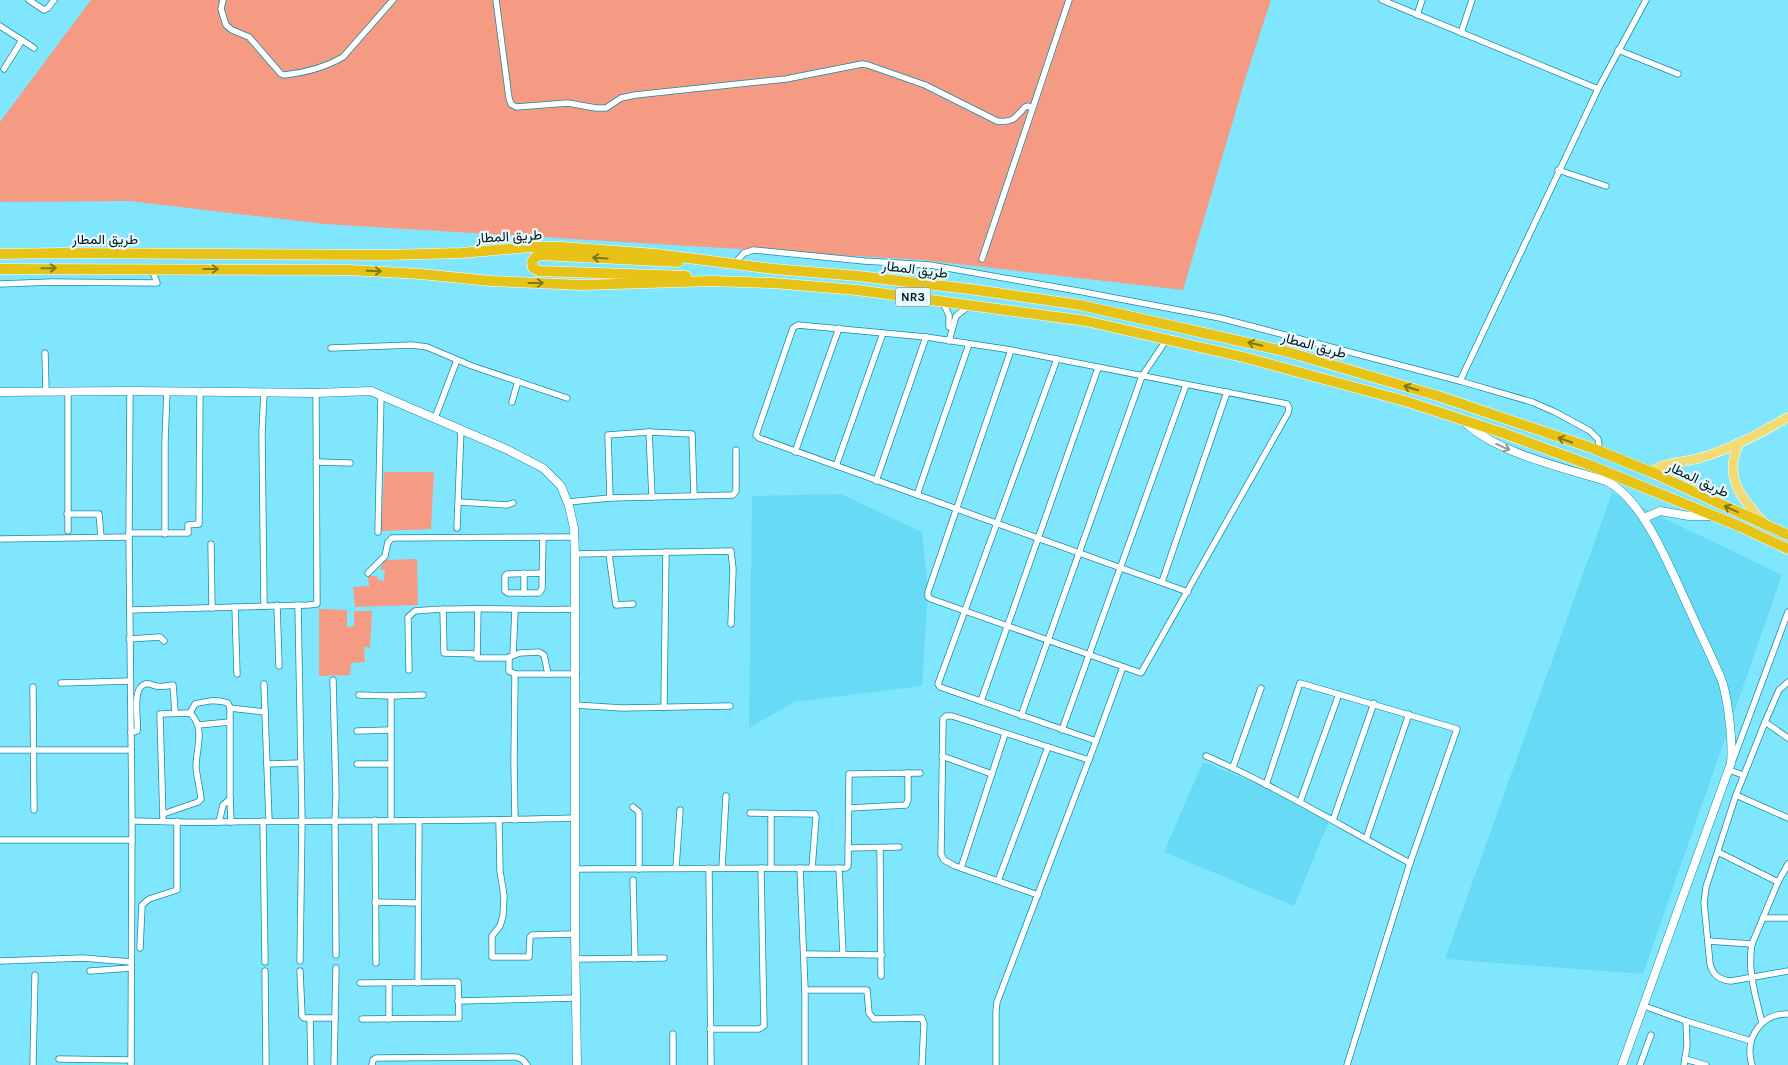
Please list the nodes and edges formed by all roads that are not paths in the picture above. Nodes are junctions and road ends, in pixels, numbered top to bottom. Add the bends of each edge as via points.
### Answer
1 (28, 0) edge
2 (54, 0) edge
3 (223, 0) edge
4 (393, 0) edge
5 (496, 0) edge
6 (1069, 0) edge
7 (1382, 0) edge
8 (1422, 0) edge
9 (1472, 0) edge
10 (1646, 0) edge
11 (1417, 15) junction
12 (0, 26) edge
13 (1462, 34) junction
14 (22, 40) junction
15 (34, 48) dead end
16 (1618, 50) junction
17 (4, 69) dead end
18 (1678, 74) dead end
19 (1598, 89) junction
20 (1032, 108) junction
21 (1558, 170) junction
22 (1606, 186) dead end
23 (0, 254) edge
24 (982, 259) dead end
25 (736, 263) junction
26 (771, 268) junction
27 (0, 269) edge
28 (152, 269) junction
29 (0, 284) edge
30 (796, 284) junction
31 (941, 301) junction
32 (970, 305) junction
33 (839, 328) junction
34 (950, 329) junction
35 (883, 333) junction
36 (926, 337) junction
37 (936, 339) junction
38 (1168, 339) junction
39 (948, 340) junction
40 (957, 342) junction
41 (969, 344) junction
42 (331, 348) dead end
43 (1012, 350) junction
44 (45, 353) dead end
45 (1056, 359) junction
46 (457, 360) junction
47 (1098, 368) junction
48 (1142, 376) junction
49 (518, 381) junction
50 (1460, 381) junction
51 (1186, 385) junction
52 (46, 391) junction
53 (68, 391) junction
54 (130, 391) junction
55 (167, 391) junction
56 (0, 392) edge
57 (200, 392) junction
58 (264, 392) junction
59 (1227, 392) junction
60 (316, 393) junction
61 (381, 395) junction
62 (567, 398) dead end
63 (512, 402) dead end
64 (435, 418) junction
65 (1788, 418) edge
66 (1463, 420) junction
67 (461, 429) junction
68 (649, 432) junction
69 (1739, 443) junction
70 (736, 450) dead end
71 (1596, 450) junction
72 (795, 452) junction
73 (317, 462) junction
74 (350, 463) dead end
75 (836, 466) junction
76 (1651, 472) junction
77 (876, 481) junction
78 (917, 495) junction
79 (694, 496) junction
80 (652, 497) junction
81 (610, 498) junction
82 (458, 502) junction
83 (568, 502) junction
84 (513, 503) dead end
85 (957, 509) junction
86 (67, 514) junction
87 (1715, 516) junction
88 (1644, 518) junction
89 (996, 523) junction
90 (1764, 524) junction
91 (457, 528) dead end
92 (68, 531) dead end
93 (378, 532) dead end
94 (165, 534) junction
95 (129, 535) junction
96 (1788, 535) edge
97 (101, 537) junction
98 (575, 537) junction
99 (543, 538) junction
100 (1038, 538) junction
101 (0, 540) edge
102 (211, 544) dead end
103 (1788, 549) edge
104 (666, 552) junction
105 (1079, 553) junction
106 (575, 554) junction
107 (609, 554) junction
108 (1120, 567) junction
109 (368, 573) dead end
110 (524, 573) junction
111 (542, 574) junction
112 (1162, 582) junction
113 (1188, 592) junction
114 (524, 593) junction
115 (633, 604) dead end
116 (277, 605) junction
117 (298, 605) junction
118 (264, 606) junction
119 (235, 607) junction
120 (212, 608) junction
121 (443, 609) junction
122 (478, 609) junction
123 (575, 609) junction
124 (130, 610) junction
125 (515, 610) junction
126 (964, 611) junction
127 (1788, 612) edge
128 (731, 624) dead end
129 (1007, 626) junction
130 (129, 639) junction
131 (164, 641) dead end
132 (1048, 641) junction
133 (477, 654) junction
134 (1089, 655) junction
135 (511, 657) junction
136 (279, 666) dead end
137 (1123, 667) junction
138 (409, 670) dead end
139 (237, 674) dead end
140 (515, 674) junction
141 (548, 674) junction
142 (576, 674) junction
143 (333, 680) dead end
144 (130, 681) junction
145 (1788, 682) edge
146 (61, 683) dead end
147 (264, 684) dead end
148 (33, 687) dead end
149 (1261, 688) dead end
150 (1339, 694) junction
151 (359, 695) dead end
152 (391, 696) junction
153 (423, 696) dead end
154 (981, 701) junction
155 (1374, 703) junction
156 (575, 705) junction
157 (730, 706) dead end
158 (664, 707) junction
159 (230, 708) junction
160 (175, 712) junction
161 (265, 712) junction
162 (190, 713) junction
163 (1409, 714) junction
164 (1021, 716) junction
165 (230, 722) junction
166 (1765, 722) junction
167 (198, 725) junction
168 (390, 730) junction
169 (1062, 730) junction
170 (357, 731) dead end
171 (131, 733) junction
172 (1005, 734) junction
173 (1788, 738) edge
174 (1096, 741) junction
175 (1048, 747) junction
176 (0, 750) edge
177 (34, 750) junction
178 (131, 750) junction
179 (942, 756) junction
180 (1206, 756) dead end
181 (1089, 760) junction
182 (301, 763) junction
183 (267, 764) junction
184 (357, 764) dead end
185 (390, 764) junction
186 (1730, 766) junction
187 (1233, 767) junction
188 (908, 773) junction
189 (920, 773) dead end
190 (992, 774) junction
191 (1743, 775) junction
192 (1266, 785) junction
193 (1736, 795) junction
194 (726, 796) dead end
195 (230, 799) junction
196 (1300, 802) junction
197 (633, 807) dead end
198 (849, 808) junction
199 (34, 810) dead end
200 (680, 810) dead end
201 (750, 813) dead end
202 (163, 814) junction
203 (771, 814) junction
204 (575, 818) junction
205 (1788, 818) edge
206 (375, 820) junction
207 (390, 820) junction
208 (499, 820) junction
209 (515, 820) junction
210 (1333, 820) junction
211 (132, 821) junction
212 (163, 821) junction
213 (177, 821) junction
214 (266, 821) junction
215 (302, 821) junction
216 (335, 821) junction
217 (420, 821) junction
218 (220, 822) junction
219 (231, 822) junction
220 (1366, 839) junction
221 (0, 840) edge
222 (132, 840) junction
223 (899, 847) dead end
224 (848, 848) junction
225 (880, 848) junction
226 (1718, 852) junction
227 (1410, 863) junction
228 (1788, 864) edge
229 (639, 868) junction
230 (676, 868) junction
231 (709, 868) junction
232 (722, 868) junction
233 (761, 868) junction
234 (771, 868) junction
235 (800, 868) junction
236 (812, 868) junction
237 (839, 868) junction
238 (961, 868) junction
239 (575, 869) junction
240 (633, 880) dead end
241 (998, 881) junction
242 (1778, 882) junction
243 (1038, 895) junction
244 (375, 902) junction
245 (418, 903) junction
246 (1763, 918) junction
247 (1788, 918) edge
248 (1788, 926) edge
249 (575, 934) junction
250 (1708, 941) junction
251 (1752, 944) junction
252 (140, 948) dead end
253 (804, 954) junction
254 (843, 954) junction
255 (336, 955) dead end
256 (882, 955) junction
257 (635, 958) junction
258 (664, 958) dead end
259 (576, 959) junction
260 (0, 961) edge
261 (300, 961) dead end
262 (265, 962) dead end
263 (376, 963) dead end
264 (131, 965) junction
265 (336, 968) dead end
266 (90, 971) dead end
267 (265, 971) dead end
268 (300, 971) dead end
269 (1788, 971) edge
270 (35, 975) dead end
271 (881, 976) dead end
272 (1751, 977) junction
273 (360, 983) dead end
274 (389, 983) junction
275 (418, 983) junction
276 (804, 990) junction
277 (576, 998) junction
278 (458, 1000) junction
279 (1644, 1006) junction
280 (1788, 1014) edge
281 (310, 1018) junction
282 (334, 1018) junction
283 (362, 1019) dead end
284 (389, 1019) junction
285 (1686, 1021) junction
286 (1762, 1023) junction
287 (710, 1029) junction
288 (673, 1034) dead end
289 (1651, 1035) dead end
290 (1751, 1041) junction
291 (59, 1059) dead end
292 (1684, 1062) edge
293 (131, 1063) edge
294 (33, 1065) edge
295 (266, 1065) edge
296 (311, 1065) edge
297 (334, 1065) edge
298 (372, 1065) edge
299 (527, 1065) edge
300 (577, 1065) edge
301 (673, 1065) edge
302 (711, 1065) edge
303 (805, 1065) edge
304 (922, 1065) edge
305 (996, 1065) edge
306 (1348, 1065) edge
307 (1622, 1065) edge
308 (1640, 1065) edge
309 (1706, 1065) edge
310 (1752, 1065) edge

1 - 2 street via 44,10
3 - 4 street via 221,8 228,28 250,37 284,76 343,57
5 - 20 street via 509,98 516,107 568,103 606,108 621,98 635,95 786,79 868,64 925,85 997,121 1007,122 1028,106
6 - 20 street
7 - 11 street
8 - 11 street
9 - 13 street
10 - 16 street
11 - 13 street
12 - 14 street
13 - 19 street
14 - 15 street
14 - 17 street
16 - 18 street
16 - 19 street
19 - 21 street
20 - 24 street
21 - 22 street
21 - 50 street
23 - 25 highway, طريق المطار / NR3 via 387,255 562,247
25 - 26 highway, طريق المطار / NR3
25 - 50 street via 744,253 754,250 930,265 1220,318
26 -> 30 highway via 541,255 535,256 532,262 539,271 713,276
71 -> 26 highway, طريق المطار / NR3 via 1357,371 1132,316 969,289
27 -> 28 highway, طريق المطار / NR3
28 - 29 street via 157,283
28 -> 30 highway, طريق المطار / NR3 via 385,271 491,282 582,285 712,281
30 - 31 highway, طريق المطار / NR3
31 - 32 highway, طريق المطار / NR3
31 - 34 street via 949,315
32 - 34 street via 956,316
32 - 38 highway, طريق المطار / NR3 via 1086,321
33 - 35 street
33 - 72 street
33 - 72 street via 797,325 787,345 756,434
34 - 37 street
34 - 39 street
34 - 40 street
35 - 36 street
35 - 75 street
36 - 37 street
36 - 77 street
37 - 39 street
38 - 48 street
38 - 66 highway, طريق المطار / NR3 via 1315,375
39 - 40 street
40 - 41 street
41 - 43 street
41 - 78 street
42 - 46 street via 412,345 436,350
43 - 45 street
43 - 85 street
44 - 52 street
45 - 47 street
45 - 89 street
46 - 49 street
46 - 64 street
47 - 48 street
47 - 100 street
48 - 51 street
48 - 105 street
49 - 62 street
49 - 63 street
50 - 71 street via 1550,409 1597,437
51 - 59 street
51 - 108 street
52 - 53 street
52 - 56 street
53 - 54 street
53 - 86 street
54 - 55 street
54 - 95 street
55 - 57 street
55 - 94 street
57 - 58 street
57 - 94 street via 199,524 188,525 188,533
58 - 60 street
58 - 118 street
59 - 112 street
59 - 113 street via 1285,404 1289,409
60 - 61 street via 366,390
60 - 73 street
61 - 64 street
61 - 93 street
64 - 67 street
65 - 69 main road
66 - 87 highway, طريق المطار / NR3 via 1578,461
66 -> 88 street via 1482,437 1514,452 1610,483
67 - 82 street
67 - 83 street via 543,468 561,486
68 - 79 street via 692,434
68 - 80 street
68 - 81 street via 608,435
69 - 76 main road via 1704,457 1666,464
69 - 90 main road via 1733,464 1736,487
70 - 79 street via 735,494
71 - 76 highway, طريق المطار / NR3
72 - 75 street
73 - 74 street
73 - 117 street via 317,602 315,605
75 - 77 street
90 -> 76 highway, طريق المطار / NR3
77 - 78 street
78 - 85 street
79 - 80 street
80 - 81 street
81 - 83 street
82 - 84 street
82 - 91 street
83 - 98 street
85 - 89 street
85 - 126 street via 928,595 931,600
86 - 92 street
86 - 97 street via 99,514
87 - 88 street via 1660,511
87 - 103 highway, طريق المطار / NR3
88 - 186 street via 1722,681 1727,698
89 - 100 street
89 - 126 street
90 - 96 highway, طريق المطار / NR3
94 - 95 street
95 - 97 street
95 - 124 street
97 - 101 street
98 - 99 street
98 - 106 street
99 - 109 street via 392,538 385,556
99 - 111 street
100 - 105 street
100 - 129 street
102 - 120 street
104 - 107 street
104 - 128 street via 731,551
104 - 158 street
105 - 108 street
105 - 132 street
106 - 107 street
106 - 123 street
107 - 115 street via 616,605
108 - 112 street
108 - 134 street
110 - 111 street
110 - 114 street
110 - 114 street via 506,574 504,590
111 - 114 street via 540,593
112 - 113 street
113 - 137 street via 1142,672
116 - 117 street
116 - 118 street
116 - 136 street
117 - 182 street
118 - 119 street
119 - 120 street
119 - 139 street
120 - 124 street
121 - 122 street
121 - 133 street via 444,653
121 - 138 street via 415,611 408,617
122 - 125 street
122 - 133 street
123 - 125 street
123 - 142 street
124 - 130 street
125 - 135 street
126 - 129 street
126 - 154 street via 938,684
127 - 186 street
129 - 132 street
129 - 154 street
130 - 131 street via 160,637
130 - 144 street
132 - 134 street
132 - 164 street
133 - 135 street via 479,658
134 - 137 street
134 - 169 street
135 - 140 street via 509,671
135 - 141 street via 520,653 542,653
137 - 174 street
140 - 141 street
140 - 209 street
141 - 142 street
142 - 156 street
143 - 216 street
144 - 146 street
144 - 171 street
145 - 166 street via 1779,690
147 - 161 street
148 - 177 street
149 - 187 street
150 - 155 street
150 - 192 street via 1300,683
150 - 196 street
151 - 152 street
152 - 153 street
152 - 168 street
154 - 164 street
155 - 163 street
155 - 210 street
156 - 158 street
156 - 204 street
157 - 158 street
159 - 161 street
159 - 162 street via 228,703 219,700 207,701 195,704
159 - 165 street
160 - 162 street
160 - 171 street via 173,685 142,686 136,697 137,731
160 - 202 street via 160,714
161 - 183 street
162 - 167 street
163 - 220 street
163 - 227 street via 1457,729
164 - 169 street
165 - 167 street
165 - 195 street
166 - 173 street
166 - 191 street
167 - 202 street via 196,766 201,799
168 - 170 street
168 - 185 street
169 - 174 street
171 - 178 street
172 - 175 street
172 - 179 street via 946,716 942,726
172 - 190 street
174 - 181 street
175 - 181 street
175 - 241 street
176 - 177 street
177 - 178 street
177 - 199 street
178 - 211 street
179 - 190 street
179 - 238 street via 942,854 948,863
180 - 187 street
181 - 243 street
182 - 183 street
182 - 215 street
183 - 214 street
184 - 185 street
185 - 207 street
186 - 191 street
186 - 279 street
187 - 192 street
188 - 189 street
188 - 198 street via 906,806
188 - 198 street via 850,774
190 - 238 street
191 - 193 street
192 - 196 street
193 - 205 street
193 - 226 street
194 - 232 street
195 - 218 street via 223,805
195 - 219 street
196 - 210 street
197 - 229 street via 639,812
198 - 224 street
200 - 230 street
201 - 203 street
202 - 212 street
203 - 234 street
203 - 236 street via 816,815
204 - 209 street
204 - 239 street
206 - 207 street
206 - 216 street
206 - 244 street
207 - 217 street
208 - 209 street
208 - 217 street
208 - 249 street via 503,916 492,936 492,957 530,957 532,935
210 - 220 street
211 - 212 street
211 - 222 street
212 - 213 street
213 - 218 street
213 - 252 street via 177,890 149,899 142,905
214 - 215 street
214 - 219 street
214 - 262 street
215 - 216 street
215 - 261 street
216 - 255 street
217 - 245 street
218 - 219 street
220 - 227 street
221 - 222 street
222 - 264 street
223 - 225 street
224 - 225 street
224 - 237 street via 848,866
225 - 256 street
226 - 242 street
226 - 250 street via 1705,895
227 - 306 street
228 - 242 street
229 - 230 street
229 - 239 street
230 - 231 street
231 - 232 street
231 - 287 street
232 - 233 street
233 - 234 street
233 - 287 street via 764,1026 759,1029
234 - 235 street
235 - 236 street
235 - 253 street
236 - 237 street
237 - 254 street
238 - 241 street
239 - 249 street
240 - 257 street
241 - 243 street
242 - 246 street
243 - 305 street via 996,1006
244 - 245 street
244 - 263 street
245 - 275 street
246 - 247 street
246 - 251 street
247 - 248 street
249 - 259 street
250 - 251 street
250 - 272 street via 1710,964 1716,977 1731,981
251 - 272 street
253 - 254 street
253 - 276 street
254 - 256 street
256 - 271 street
257 - 258 street
257 - 259 street
259 - 277 street
260 - 264 street via 83,958
264 - 266 street
264 - 293 street
265 - 282 street
267 - 295 street
268 - 281 street via 302,1016
269 - 272 street
270 - 294 street
272 - 286 street
273 - 274 street
274 - 275 street
274 - 284 street
275 - 278 street via 458,982
276 - 303 street
276 - 304 street via 867,990 869,1013 874,1018 922,1018
277 - 278 street
277 - 300 street
278 - 284 street via 459,1018
279 - 285 street
279 - 307 street
280 - 286 street via 1776,1015
281 - 282 street
281 - 296 street
282 - 297 street
283 - 284 street
285 - 290 street
285 - 292 street
286 - 290 street
287 - 302 street
288 - 301 street
289 - 308 street
290 - 310 street
291 - 293 street
292 - 309 street
298 - 299 street via 376,1058 517,1057

